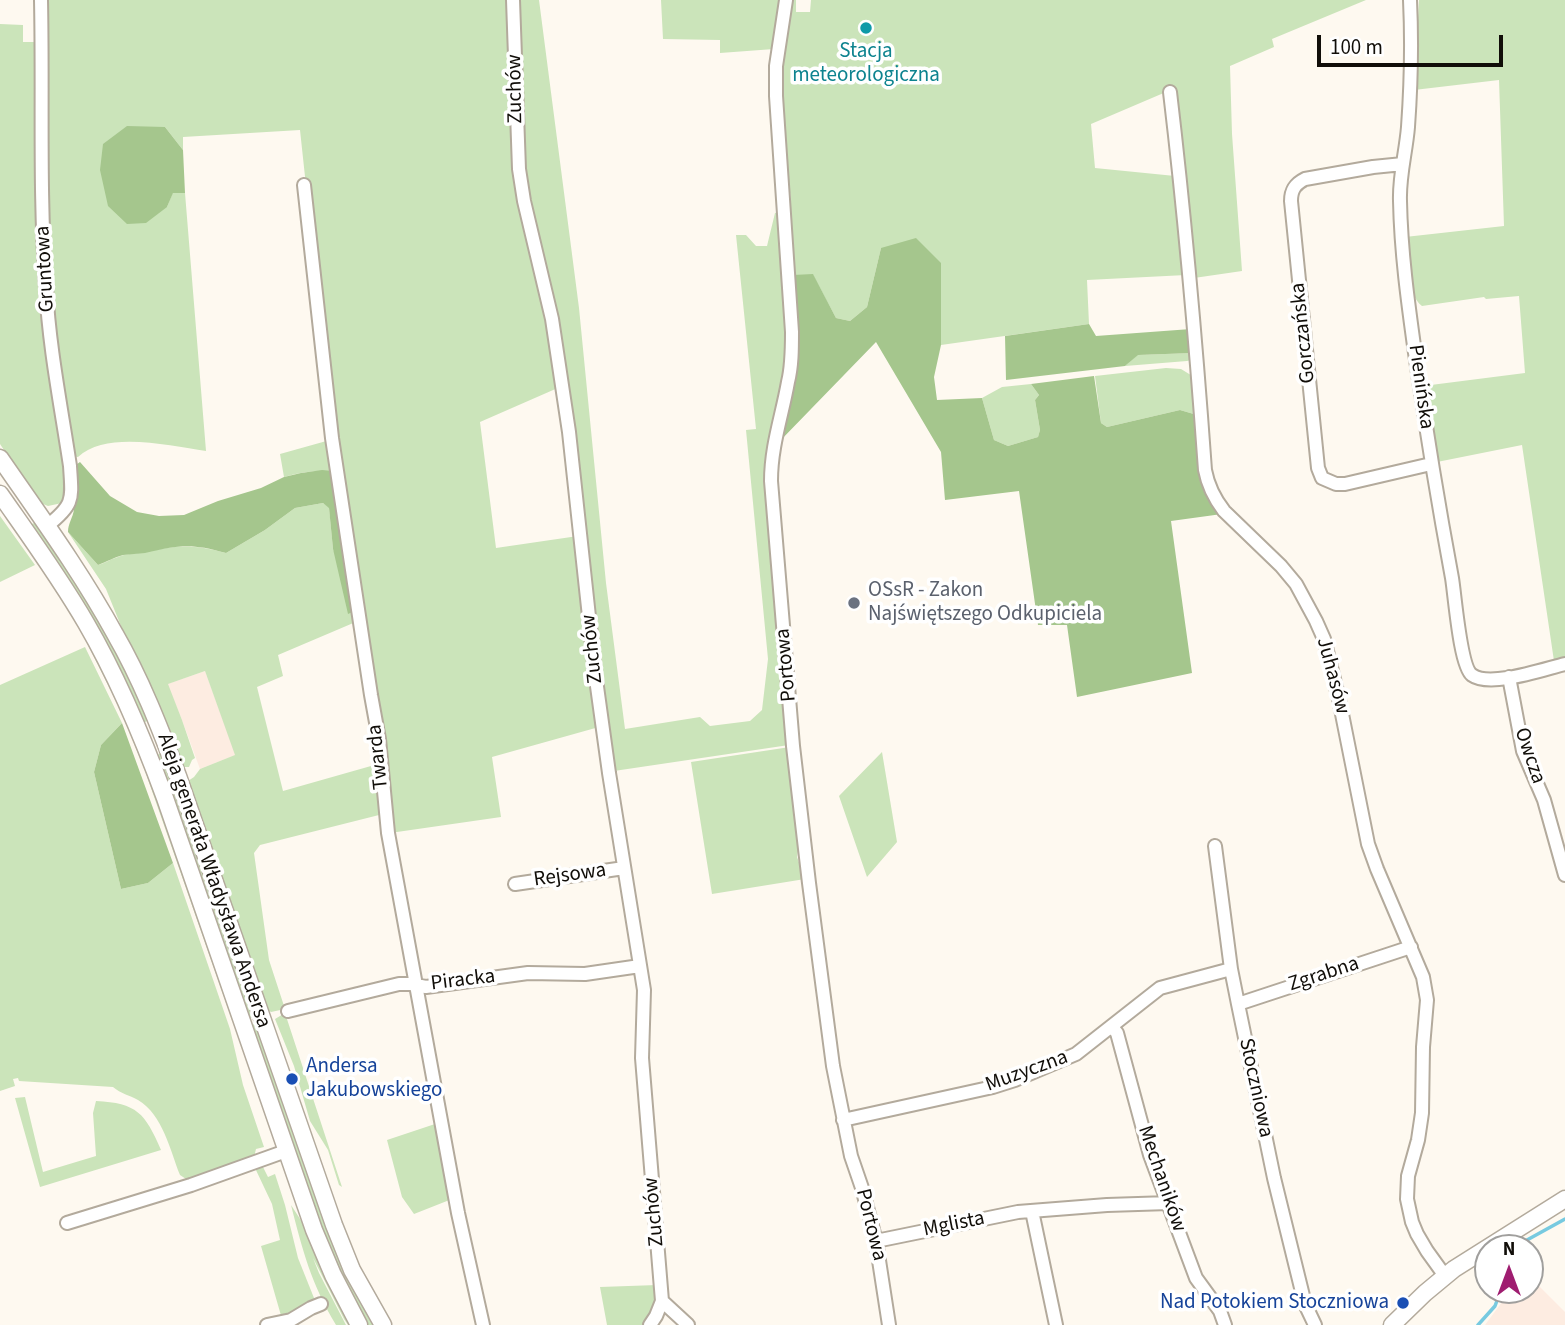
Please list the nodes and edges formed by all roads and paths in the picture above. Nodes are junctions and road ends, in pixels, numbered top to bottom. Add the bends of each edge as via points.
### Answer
1 (41, 0) edge
2 (513, 0) edge
3 (786, 0) edge
4 (1410, 0) edge
5 (1170, 92) dead end
6 (1403, 164) junction
7 (303, 185) dead end
8 (0, 458) edge
9 (1431, 464) junction
10 (0, 494) edge
11 (47, 526) junction
12 (1565, 664) edge
13 (1509, 677) junction
14 (1215, 846) dead end
15 (624, 868) junction
16 (1565, 875) edge
17 (515, 884) dead end
18 (1411, 947) junction
19 (640, 966) junction
20 (1231, 969) junction
21 (415, 985) junction
22 (1238, 1004) junction
23 (288, 1011) dead end
24 (1112, 1027) junction
25 (843, 1120) junction
26 (286, 1151) junction
27 (1565, 1199) edge
28 (1169, 1203) junction
29 (1032, 1211) junction
30 (67, 1223) dead end
31 (876, 1241) junction
32 (1446, 1276) junction
33 (662, 1301) junction
34 (321, 1304) dead end
35 (267, 1325) edge
36 (359, 1325) edge
37 (383, 1325) edge
38 (483, 1325) edge
39 (650, 1325) edge
40 (688, 1325) edge
41 (889, 1325) edge
42 (1056, 1325) edge
43 (1225, 1325) edge
44 (1315, 1325) edge
45 (1392, 1325) edge

1 - 11 street, Gruntowa via 46,289 71,487 68,507
2 - 15 street, Zuchów via 519,169 552,319 571,442 595,673
3 - 25 street, Portowa via 776,96 792,354 771,481 807,872
4 - 6 street, Pienińska via 1410,89
5 - 18 street, Juhasów via 1207,482 1224,511 1289,574 1317,621 1339,699 1368,844
6 - 9 street, Pienińska via 1401,232
6 - 9 street, Gorczańska via 1296,184 1291,201 1297,270 1322,478 1345,484
7 - 21 street, Twarda via 332,438 379,739 388,833
8 - 11 main road, Aleja generała Władysława Andersa
9 - 13 street, Pienińska via 1466,666 1480,679
10 - 26 main road, Aleja generała Władysława Andersa via 87,624 142,737
11 - 37 main road, Aleja generała Władysława Andersa via 116,634 161,730 334,1225 352,1270
12 - 13 street, Pienińska
13 - 16 street, Owcza via 1523,751 1544,800
14 - 20 street, Stoczniowa
15 - 17 street, Rejsowa
15 - 19 street, Zuchów
18 - 22 street, Zgrabna
18 - 32 street, Juhasów via 1427,1000 1421,1126 1407,1199 1417,1234
19 - 21 street, Piracka
19 - 33 street, Zuchów via 642,1058
20 - 22 street, Stoczniowa
20 - 24 street, Muzyczna via 1160,988
21 - 23 street, Piracka via 399,984
21 - 38 street, Twarda
22 - 44 street, Stoczniowa via 1274,1178 1305,1304
24 - 25 street, Muzyczna via 1076,1054 1015,1080
24 - 28 street, Mechaników
25 - 31 street, Portowa
26 - 30 street
26 - 36 main road, Aleja generała Władysława Andersa via 314,1230
27 - 32 main road
28 - 29 street, Mglista
28 - 43 street, Mechaników via 1196,1278
29 - 31 street, Mglista
29 - 42 street
31 - 41 street, Portowa
32 - 45 main road
33 - 39 street
33 - 40 street
34 - 35 street via 290,1320

